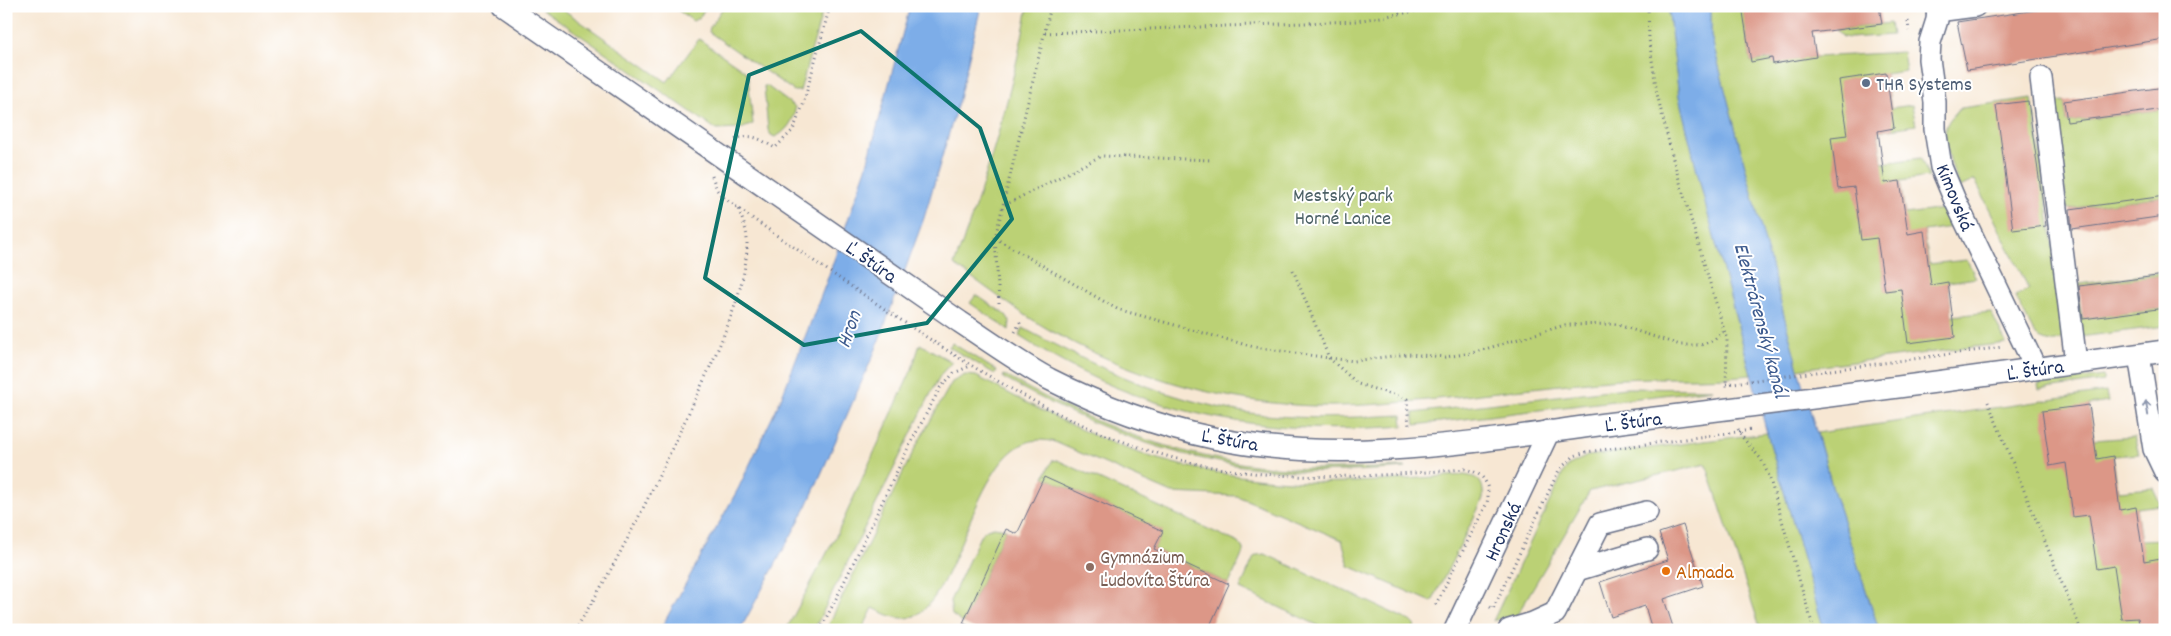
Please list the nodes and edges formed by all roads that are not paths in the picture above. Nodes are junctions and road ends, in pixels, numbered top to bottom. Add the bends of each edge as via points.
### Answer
1 (504, 6) edge
2 (1975, 6) edge
3 (1938, 9) edge
4 (2041, 78) dead end
5 (2165, 351) edge
6 (2139, 354) junction
7 (2076, 363) junction
8 (2036, 369) junction
9 (1548, 431) junction
10 (2165, 472) edge
11 (1647, 512) dead end
12 (1647, 549) dead end
13 (1577, 570) junction
14 (1455, 630) edge
15 (1509, 630) edge

1 - 9 street, Ľ. Štúra via 960,322 1025,365 1094,400 1164,425 1213,438 1263,446 1312,449 1411,447
2 - 3 street, Kimovská
3 - 8 street, Kimovská via 1929,59 1941,167
4 - 7 street, Ľ. Štúra
5 - 6 street, Ľ. Štúra
6 - 7 street, Ľ. Štúra
10 -> 6 street via 2154,449
7 - 8 street, Ľ. Štúra
8 - 9 street, Ľ. Štúra
9 - 14 street, Hronská
11 - 13 street via 1600,524
12 - 13 street
13 - 15 street via 1555,613

